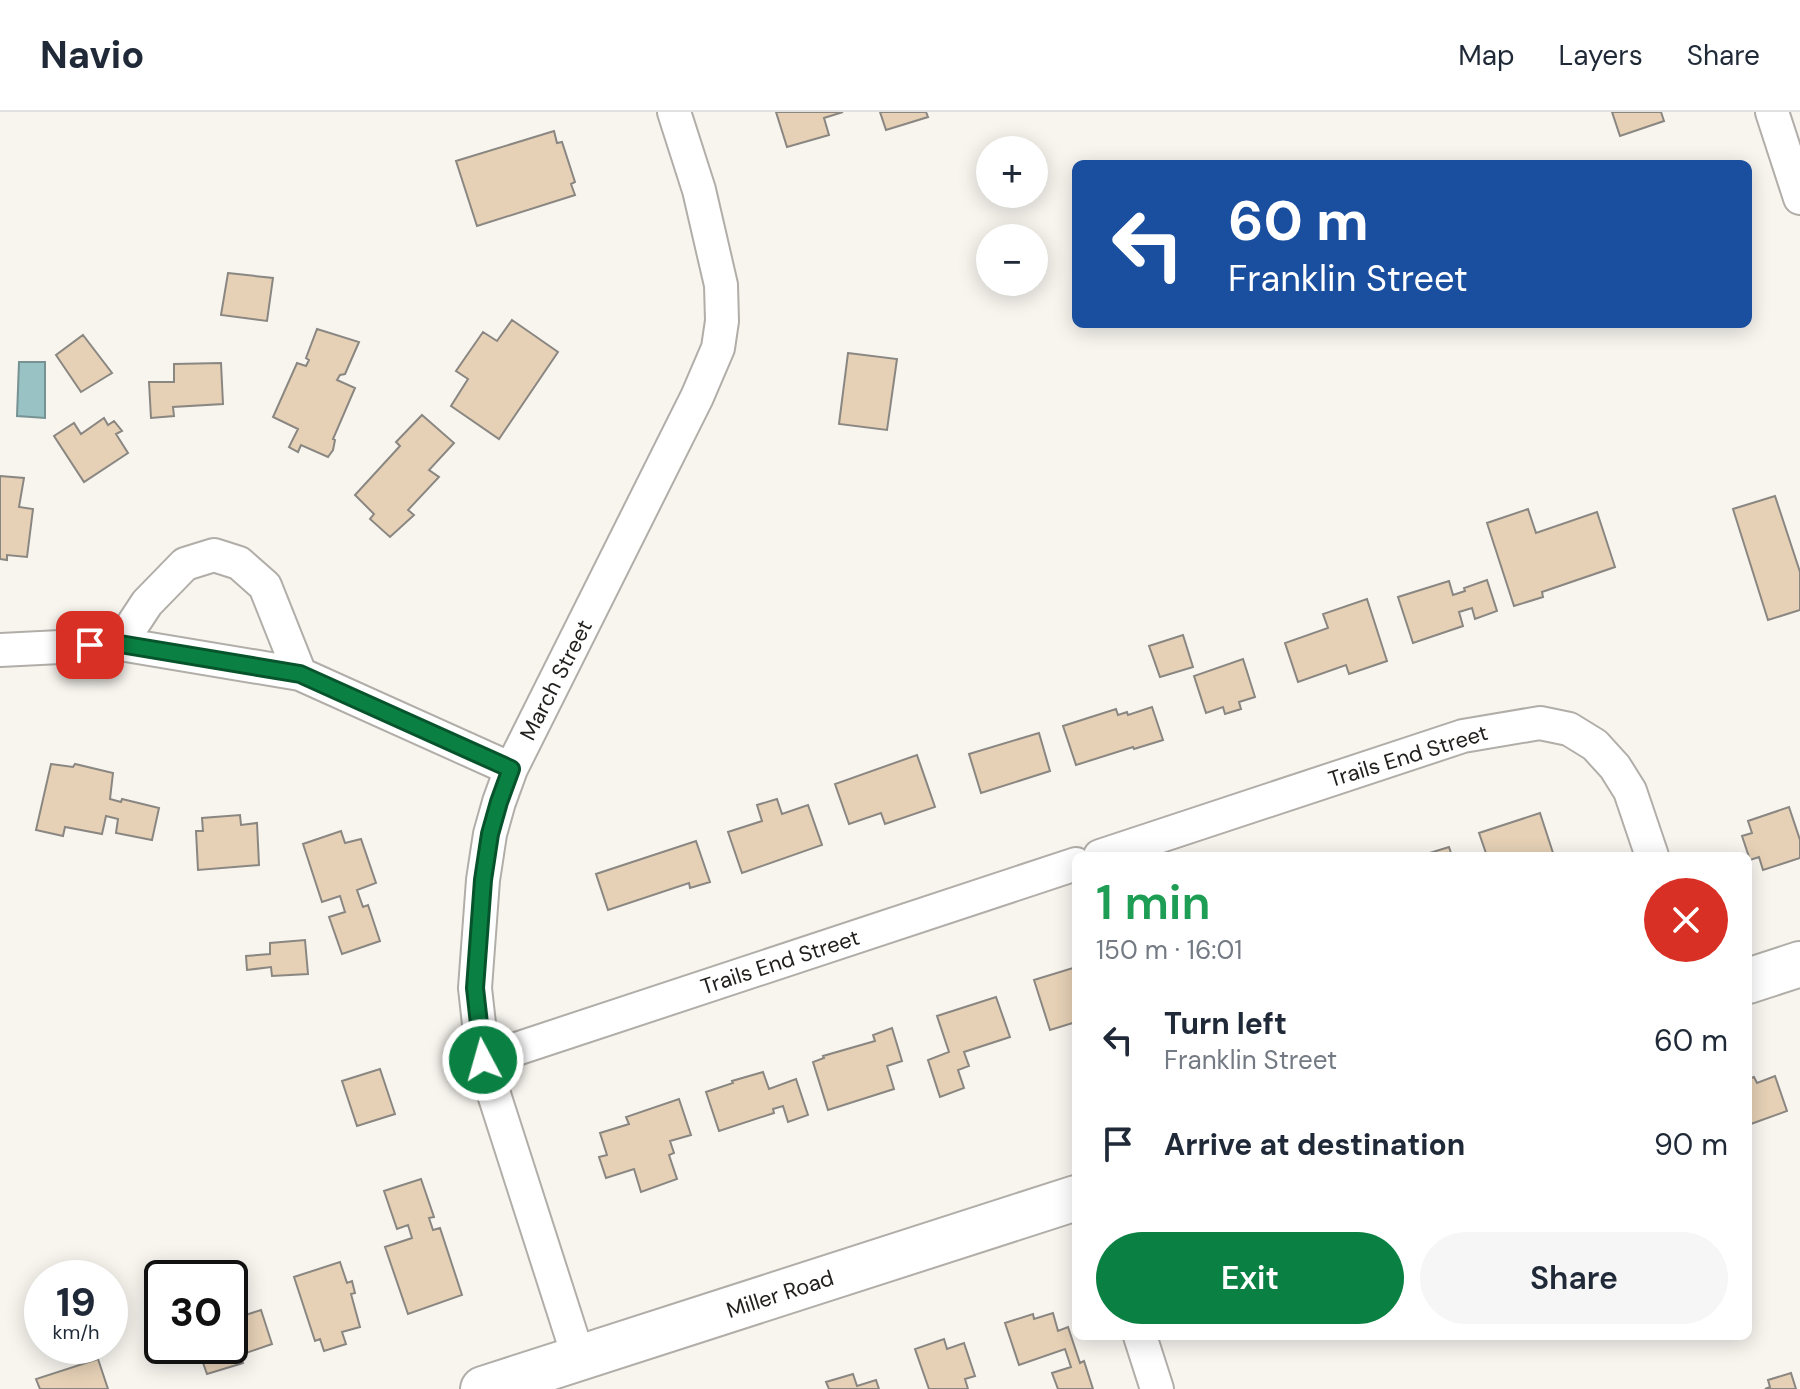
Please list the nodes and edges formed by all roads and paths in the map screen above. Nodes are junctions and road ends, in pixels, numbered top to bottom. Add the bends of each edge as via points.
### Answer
1 (674, 112) edge
2 (1772, 112) edge
3 (1800, 198) edge
4 (120, 644) junction
5 (0, 650) edge
6 (300, 674) junction
7 (511, 769) junction
8 (1112, 852) edge
9 (1651, 852) edge
10 (1072, 865) edge
11 (1800, 964) edge
12 (1752, 980) edge
13 (483, 1060) junction
14 (1072, 1199) edge
15 (1141, 1340) edge
16 (579, 1359) junction
17 (483, 1389) edge
18 (1157, 1389) edge

1 - 7 street, March Street via 721,285 718,348
2 - 3 street
4 - 5 street
4 - 6 street
4 - 6 street via 147,603 185,564 214,555 239,563 265,586
6 - 7 street
7 - 13 street, March Street via 490,834 483,880 475,988
8 - 9 street, Trails End Street via 1463,736 1540,723 1569,729 1595,745 1615,767 1630,791
10 - 13 street, Trails End Street
11 - 12 street
13 - 16 street, March Street
14 - 16 street, Miller Road
15 - 18 street
16 - 17 street, Miller Road

